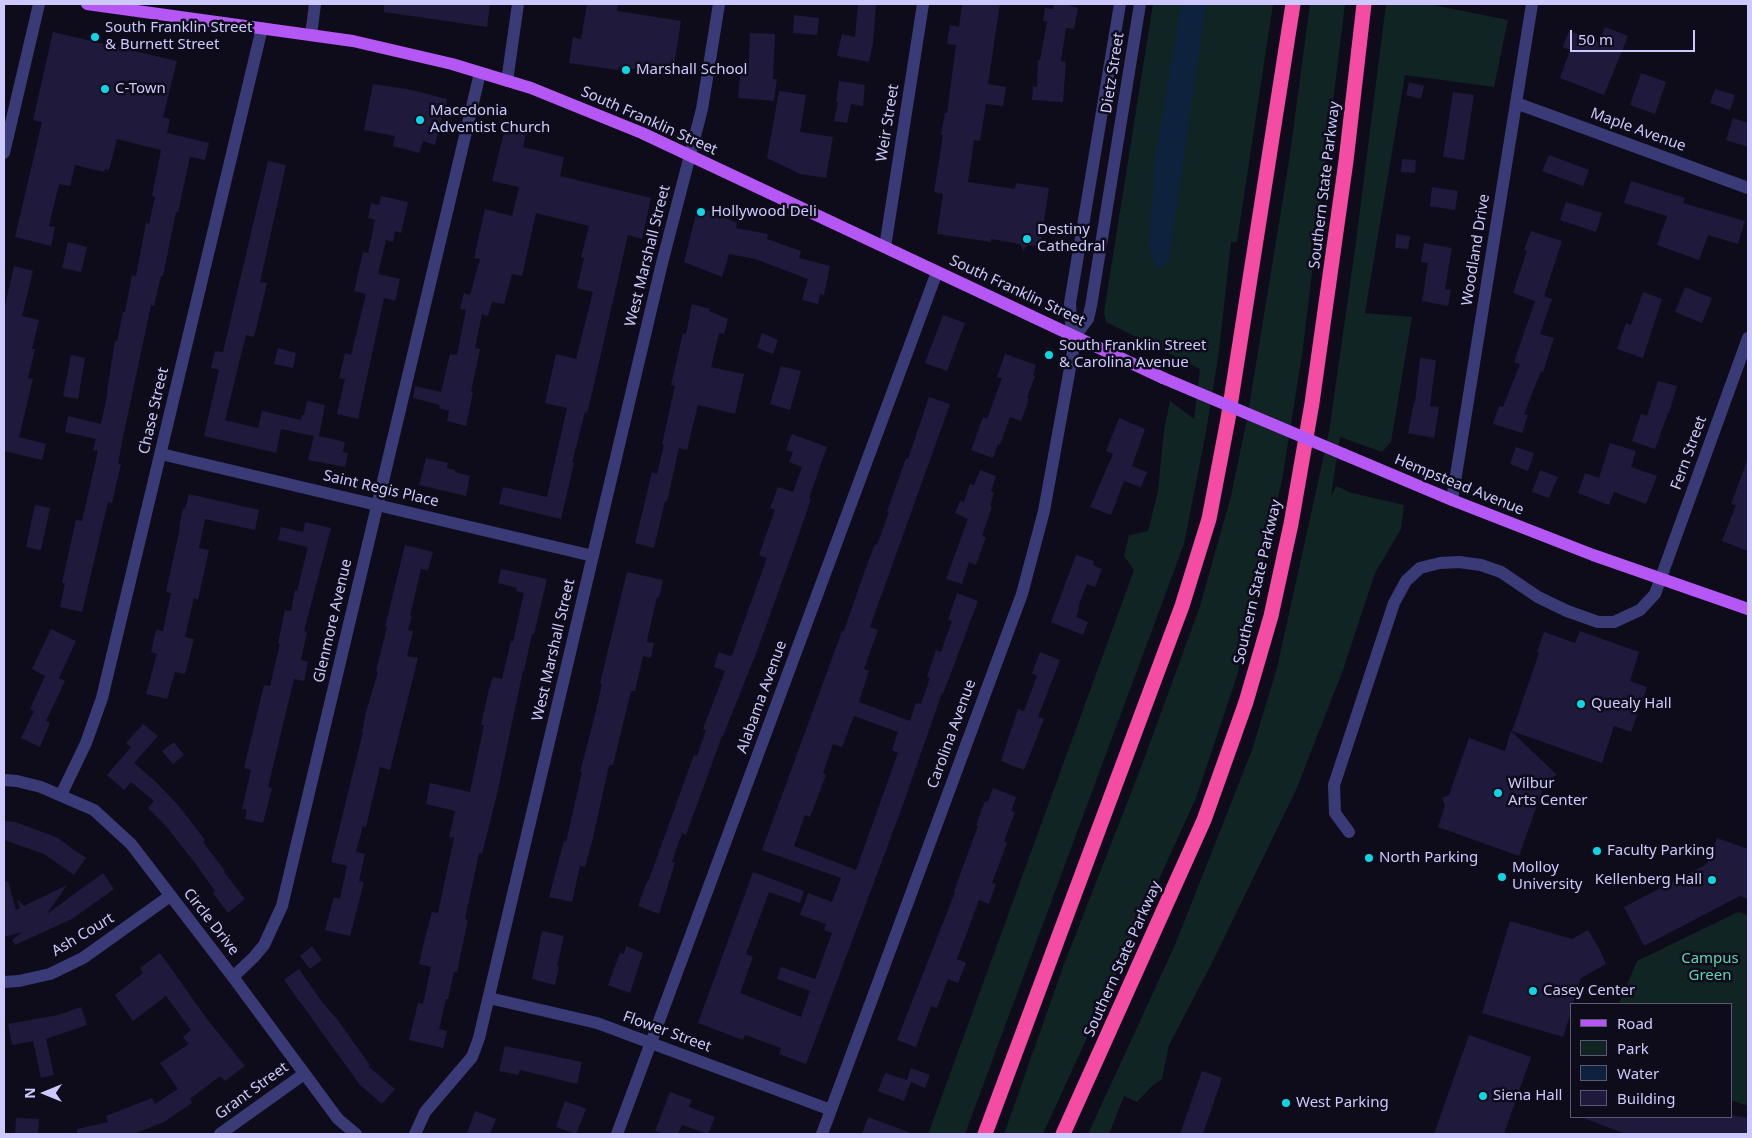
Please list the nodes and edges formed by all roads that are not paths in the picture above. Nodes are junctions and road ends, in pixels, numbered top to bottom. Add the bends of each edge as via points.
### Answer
1 (39, 4) edge
2 (87, 4) edge
3 (315, 4) edge
4 (518, 4) edge
5 (719, 4) edge
6 (923, 4) edge
7 (1120, 4) edge
8 (1140, 4) edge
9 (1293, 4) edge
10 (1364, 4) edge
11 (1532, 4) edge
12 (115, 6) edge
13 (262, 28) junction
14 (311, 35) junction
15 (480, 73) junction
16 (507, 81) junction
17 (1516, 103) junction
18 (1097, 143) junction
19 (1118, 147) junction
20 (4, 154) edge
21 (689, 156) junction
22 (1748, 188) edge
23 (885, 247) junction
24 (937, 272) junction
25 (1076, 335) junction
26 (1748, 338) edge
27 (1163, 378) joint
28 (161, 454) junction
29 (1452, 500) junction
30 (377, 505) junction
31 (594, 556) junction
32 (1661, 578) junction
33 (1748, 609) edge
34 (4, 780) edge
35 (61, 795) junction
36 (1349, 832) dead end
37 (170, 896) junction
38 (233, 976) junction
39 (4, 982) edge
40 (489, 998) junction
41 (651, 1043) junction
42 (304, 1074) junction
43 (831, 1110) junction
44 (220, 1134) edge
45 (356, 1134) edge
46 (415, 1134) edge
47 (617, 1134) edge
48 (822, 1134) edge
49 (985, 1134) edge
50 (1063, 1134) edge

1 - 20 street
2 - 12 main road, South Franklin Street
3 - 14 street
4 - 16 street
5 - 21 street, West Marshall Street via 702,109
6 - 23 street, Weir Street
7 - 18 street, Dietz Street
8 - 19 street, Dietz Street
9 - 49 highway via 1228,419 1209,519 1182,606
10 - 50 highway, Southern State Parkway via 1312,403 1292,524 1269,624 1236,733 1204,820
11 - 17 street, Woodland Drive
12 - 13 main road, South Franklin Street
13 - 14 main road, South Franklin Street
13 - 28 street, Chase Street
14 - 15 main road, South Franklin Street via 353,41
15 - 16 main road, South Franklin Street
15 - 30 street, Glenmore Avenue
16 - 21 main road, South Franklin Street via 642,133
17 - 22 street, Maple Avenue
17 - 29 street, Woodland Drive
18 - 19 street
18 - 25 street, Dietz Street via 1070,303
19 - 25 street, Dietz Street via 1091,306 1088,319
21 - 23 main road, South Franklin Street
21 - 31 street, West Marshall Street
23 - 24 main road, South Franklin Street
24 - 25 main road, South Franklin Street
24 - 41 street, Alabama Avenue
25 - 27 main road, South Franklin Street
25 - 43 street, Carolina Avenue via 1044,511 1022,594
26 - 32 street, Fern Street
27 - 29 main road, Hempstead Avenue, bridge
28 - 30 street, Saint Regis Place
28 - 35 street, Chase Street via 102,698 86,743
29 - 32 main road, Hempstead Avenue
30 - 31 street, Saint Regis Place
30 - 38 street, Glenmore Avenue via 282,906 264,945
31 - 40 street, West Marshall Street
32 - 33 main road, Hempstead Avenue
32 - 36 street, Fern Street via 1654,594 1640,610 1614,622 1598,622 1542,599 1501,572 1481,565 1459,562 1420,568 1406,581 1394,603 1334,786 1335,813
34 - 35 street, Circle Drive via 41,787
35 - 37 street, Circle Drive via 94,810 131,844
37 - 38 street, Circle Drive
37 - 39 street, Ash Court via 83,958 50,974
38 - 42 street, Circle Drive
40 - 41 street, Flower Street via 597,1024
40 - 46 street, West Marshall Street via 472,1057 425,1112
41 - 43 street, Flower Street
41 - 47 street, Alabama Avenue
42 - 44 street, Grant Street
42 - 45 street, Circle Drive via 338,1119
43 - 48 street, Carolina Avenue

